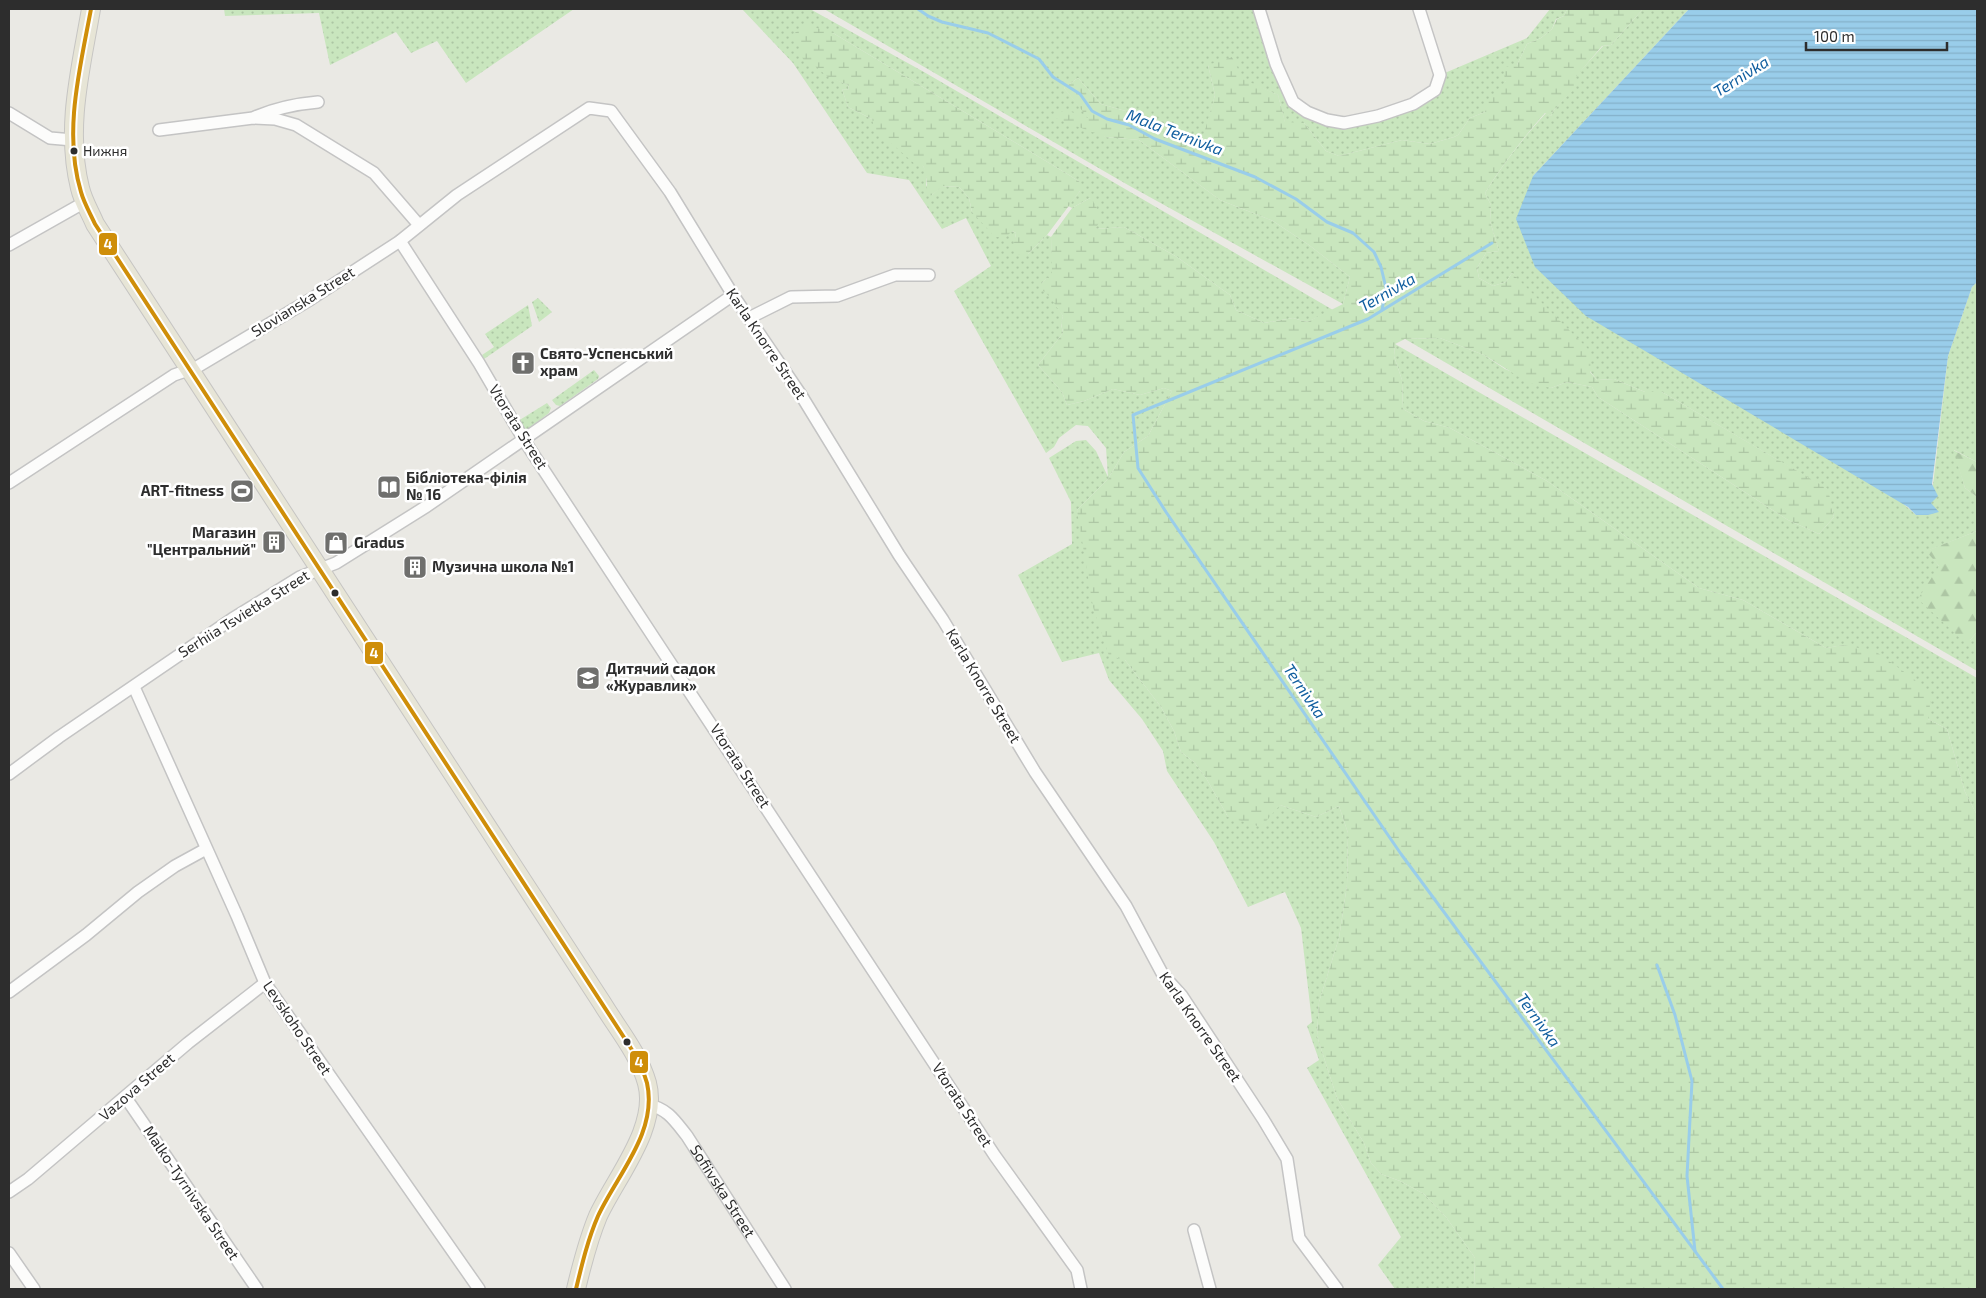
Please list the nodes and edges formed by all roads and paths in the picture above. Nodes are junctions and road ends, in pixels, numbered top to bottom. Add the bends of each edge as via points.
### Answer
1 (92, 9) edge
2 (1260, 9) edge
3 (1419, 9) edge
4 (318, 102) dead end
5 (590, 108) joint
6 (9, 113) edge
7 (253, 118) junction
8 (159, 130) dead end
9 (73, 140) junction
10 (85, 202) junction
11 (419, 225) junction
12 (400, 241) junction
13 (9, 245) edge
14 (929, 275) dead end
15 (733, 294) junction
16 (749, 318) junction
17 (189, 369) junction
18 (524, 440) junction
19 (9, 483) edge
20 (320, 568) junction
21 (134, 687) junction
22 (9, 774) edge
23 (206, 848) junction
24 (265, 983) junction
25 (9, 992) edge
26 (126, 1098) junction
27 (649, 1105) junction
28 (9, 1192) edge
29 (1194, 1230) dead end
30 (9, 1253) edge
31 (34, 1289) edge
32 (256, 1289) edge
33 (479, 1289) edge
34 (576, 1289) edge
35 (785, 1289) edge
36 (1081, 1289) edge
37 (1210, 1289) edge
38 (1337, 1289) edge

1 - 9 main road via 74,106
2 - 3 street via 1276,64 1293,102 1327,120 1344,123 1413,104 1435,90 1440,75
4 - 7 street via 292,104
5 - 11 street, Slovianska Street via 457,195
5 - 15 street, Karla Knorre Street via 611,111 670,192
6 - 9 street via 50,138
7 - 8 street
7 - 11 street via 275,119 296,125 359,163 374,173
9 - 10 main road
10 - 13 street
10 - 17 main road via 95,224
11 - 12 street, Slovianska Street
12 - 17 street, Slovianska Street via 278,320
12 - 18 street, Vtorata Street via 479,363
14 - 16 street via 895,274 837,296 791,297
15 - 16 street, Karla Knorre Street
15 - 18 street, Serhiia Tsvietka Street
16 - 38 street, Karla Knorre Street via 943,620 1035,772 1126,906 1163,975 1182,996 1268,1127 1287,1160 1299,1238
17 - 19 street, Slovianska Street via 174,375
17 - 20 main road
18 - 20 street, Serhiia Tsvietka Street via 427,506 336,562
18 - 36 street, Vtorata Street via 995,1156 1076,1270
20 - 21 street, Serhiia Tsvietka Street via 232,619
20 - 27 main road via 602,1003 643,1073
21 - 22 street, Serhiia Tsvietka Street
21 - 23 street, Levskoho Street
23 - 24 street, Levskoho Street
23 - 25 street via 138,892
24 - 26 street, Vazova Street via 188,1043
24 - 33 street, Levskoho Street
26 - 28 street, Vazova Street
26 - 32 street, Malko-Tyrnivska Street
27 - 34 main road via 636,1146 596,1223
27 - 35 street, Sofiivska Street via 660,1107 686,1136
29 - 37 street
30 - 31 street

